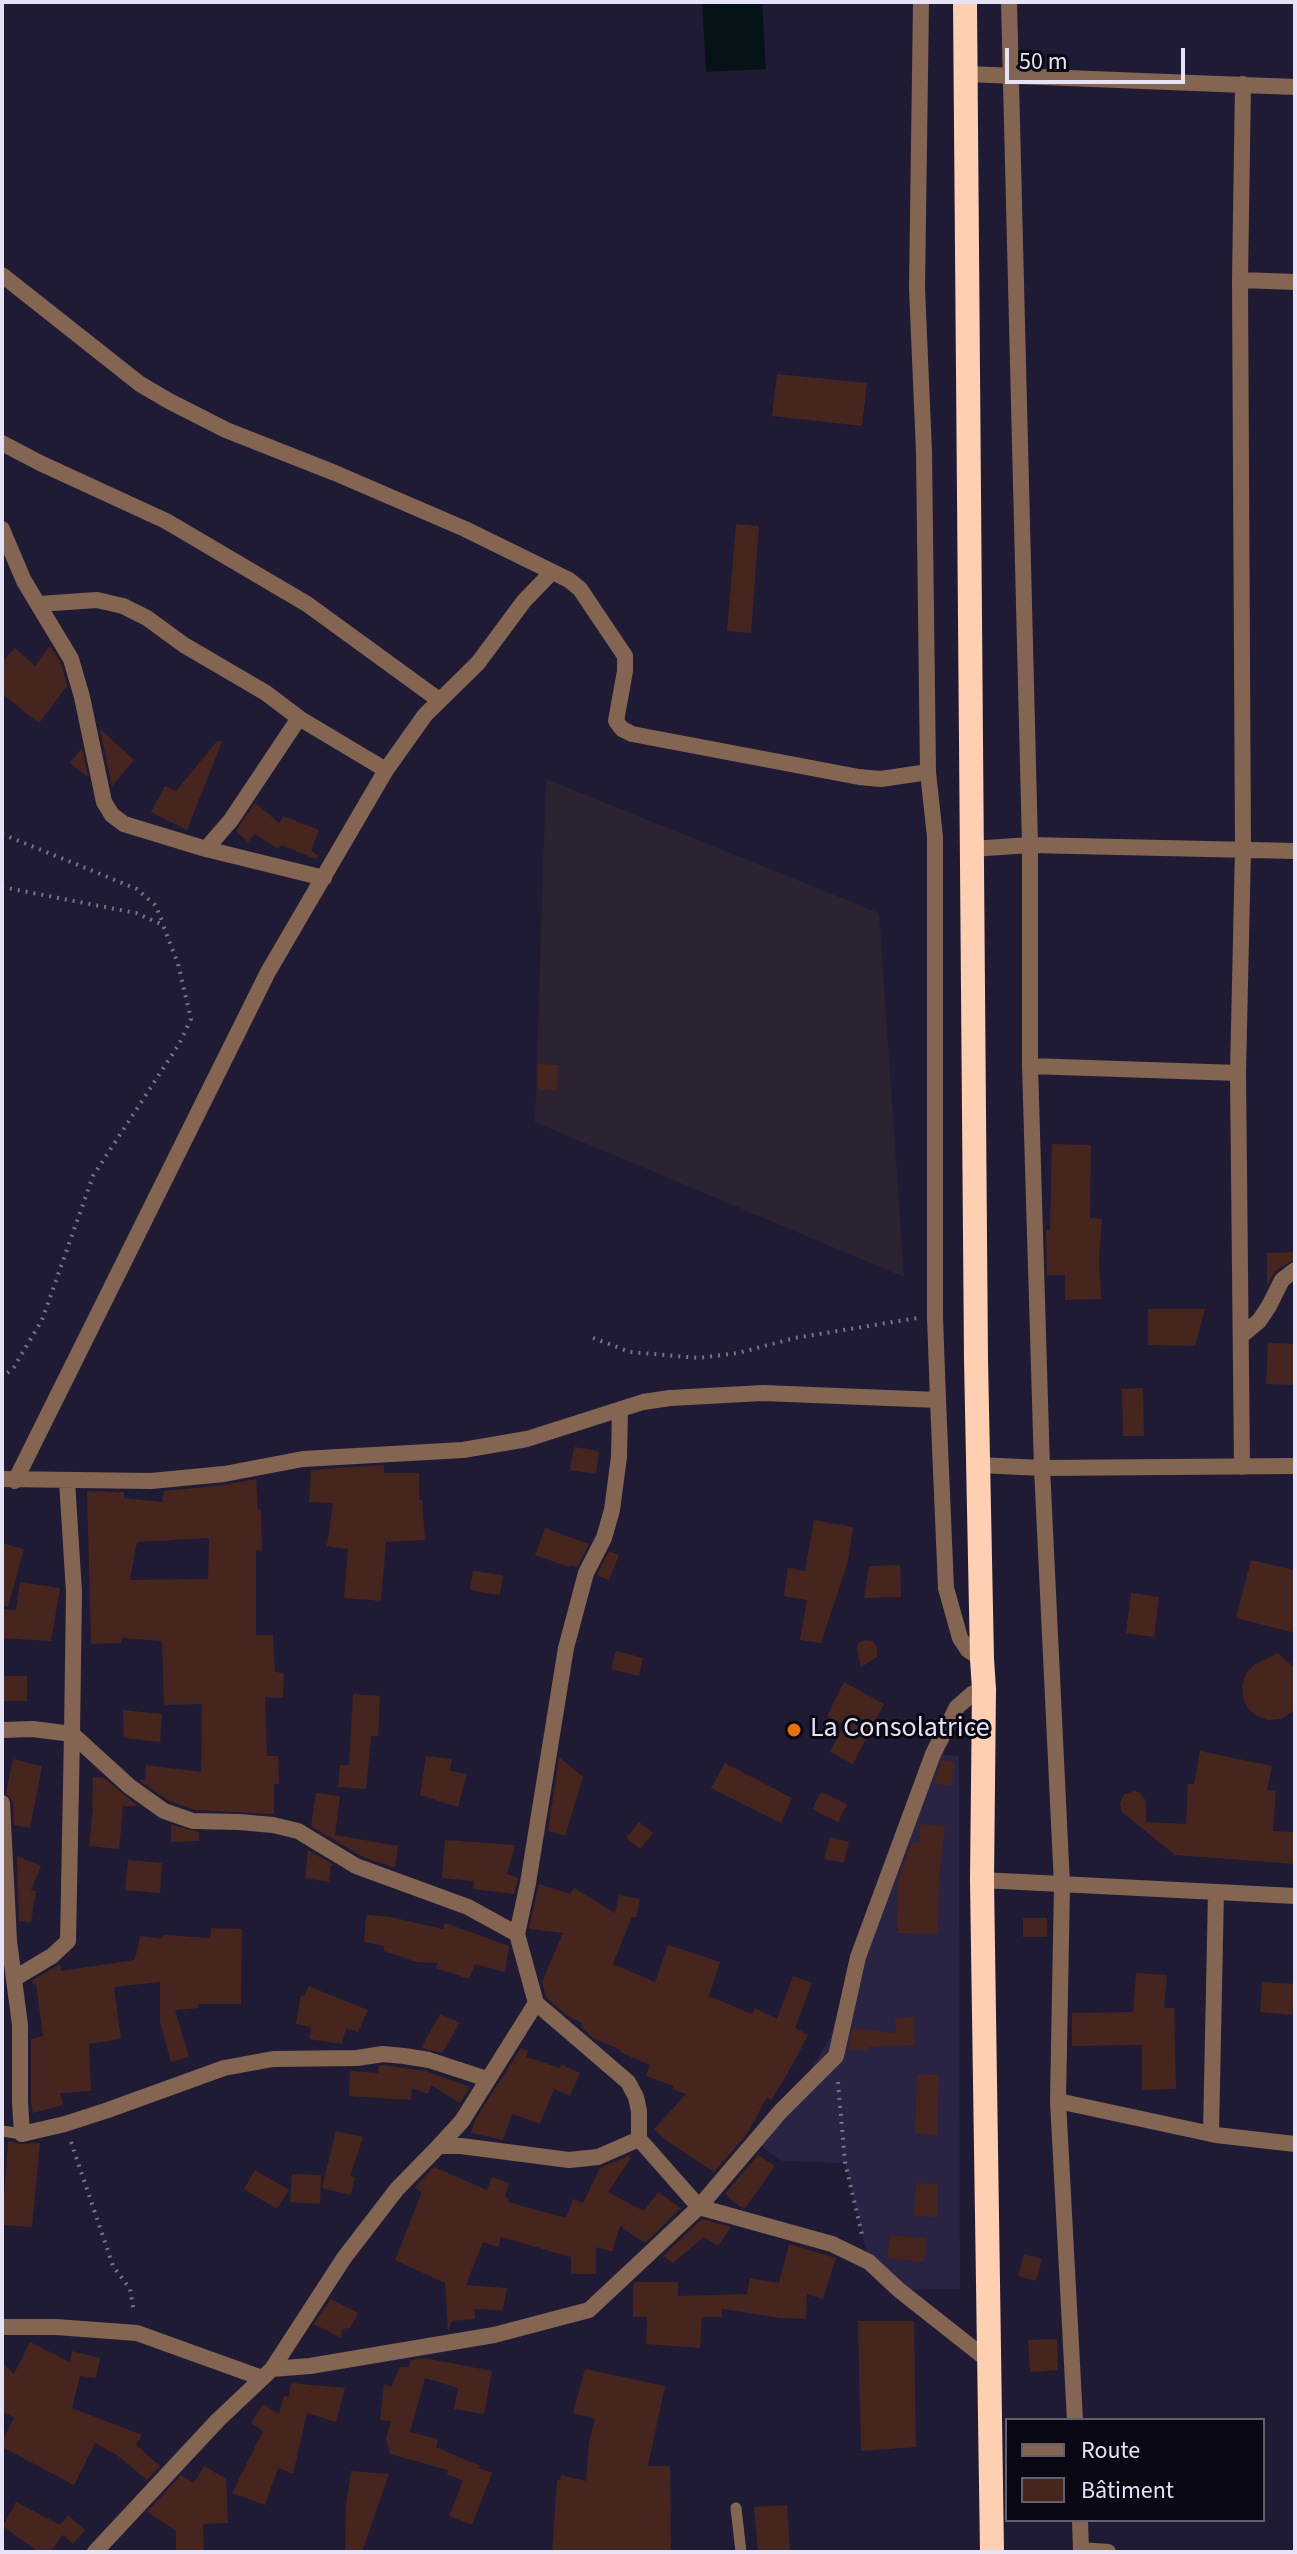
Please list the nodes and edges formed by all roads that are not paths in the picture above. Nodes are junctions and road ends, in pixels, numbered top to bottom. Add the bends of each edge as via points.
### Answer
1 (921, 2) edge
2 (965, 2) edge
3 (1009, 2) edge
4 (966, 74) junction
5 (1010, 77) junction
6 (1243, 84) junction
7 (1295, 87) edge
8 (2, 275) edge
9 (1240, 280) junction
10 (1295, 282) edge
11 (2, 443) edge
12 (2, 529) edge
13 (552, 572) junction
14 (39, 604) junction
15 (439, 700) junction
16 (299, 718) junction
17 (386, 770) junction
18 (928, 772) junction
19 (1030, 845) junction
20 (206, 849) junction
21 (972, 849) junction
22 (1243, 849) junction
23 (1295, 851) edge
24 (324, 878) junction
25 (1030, 1066) junction
26 (1238, 1073) junction
27 (1295, 1270) edge
28 (1242, 1335) junction
29 (938, 1400) junction
30 (620, 1410) junction
31 (979, 1465) junction
32 (1295, 1466) edge
33 (1242, 1467) junction
34 (1042, 1468) junction
35 (67, 1481) junction
36 (6, 1483) edge
37 (982, 1659) junction
38 (984, 1689) junction
39 (2, 1730) edge
40 (72, 1734) junction
41 (2, 1803) edge
42 (3, 1862) edge
43 (982, 1880) junction
44 (1062, 1885) junction
45 (1216, 1892) junction
46 (1295, 1896) edge
47 (517, 1934) junction
48 (15, 1978) junction
49 (536, 2003) junction
50 (487, 2079) junction
51 (1058, 2101) junction
52 (2, 2131) edge
53 (1211, 2133) junction
54 (22, 2134) junction
55 (639, 2139) junction
56 (1295, 2144) edge
57 (439, 2146) junction
58 (699, 2207) junction
59 (2, 2327) edge
60 (989, 2361) junction
61 (267, 2374) junction
62 (1075, 2418) edge
63 (736, 2508) dead end
64 (1080, 2522) edge
65 (1081, 2551) edge
66 (95, 2552) edge
67 (741, 2552) edge
68 (992, 2552) edge
69 (1108, 2552) edge

1 - 18 street via 917,288
2 - 4 highway
3 - 5 street
4 - 5 street
4 - 21 highway
5 - 6 street
5 - 19 street
6 - 7 street
6 - 9 street
8 - 13 street via 169,401
9 - 10 street
9 - 22 street
11 - 15 street via 179,529 307,604
12 - 14 street
13 - 15 street via 478,663
13 - 18 street via 580,589 625,656 616,721 622,729 859,777
14 - 16 street via 97,600 123,606
14 - 20 street via 71,659 104,802 112,815 124,824
15 - 17 street
16 - 17 street
16 - 20 street
17 - 24 street
18 - 29 street via 935,837
19 - 21 street
19 - 22 street
19 - 25 street
20 - 24 street
21 - 31 highway
22 - 23 street
22 - 26 street
24 - 36 street via 268,972
25 - 26 street
25 - 34 street
26 - 28 street
27 - 28 street via 1282,1280 1259,1321
28 - 33 street
29 - 30 street via 763,1393 670,1398
29 - 37 street via 946,1588 960,1638
30 - 35 street via 527,1439 463,1450 303,1459 151,1481
30 - 47 street via 612,1510 586,1573 566,1648
31 - 34 street
31 - 37 highway
32 - 33 street
33 - 34 street
34 - 44 street
35 - 36 street
35 - 40 street via 74,1592
37 - 38 highway
38 - 43 highway
38 - 58 street via 957,1707 933,1754 858,1957 836,2056
39 - 40 street
40 - 47 street via 164,1811 193,1821 298,1831 356,1866 460,1904
40 - 48 street via 68,1941
41 - 42 street
42 - 48 street
43 - 44 street
43 - 60 highway
44 - 45 street
44 - 51 street
45 - 46 street
45 - 53 street
47 - 49 street
48 - 54 street
49 - 50 street
49 - 55 street via 628,2082 639,2111
50 - 54 street via 429,2060 383,2054 273,2059 224,2068
50 - 57 street via 462,2121
51 - 53 street
51 - 62 street
52 - 54 lane
53 - 56 street
55 - 57 street via 598,2157 569,2160
55 - 58 street
57 - 61 street via 397,2189 344,2258
58 - 60 street via 820,2240 869,2262
58 - 61 street via 589,2310 494,2335
59 - 61 street via 137,2333
60 - 68 highway
61 - 66 street
63 - 67 lane
64 - 65 street
65 - 69 street

